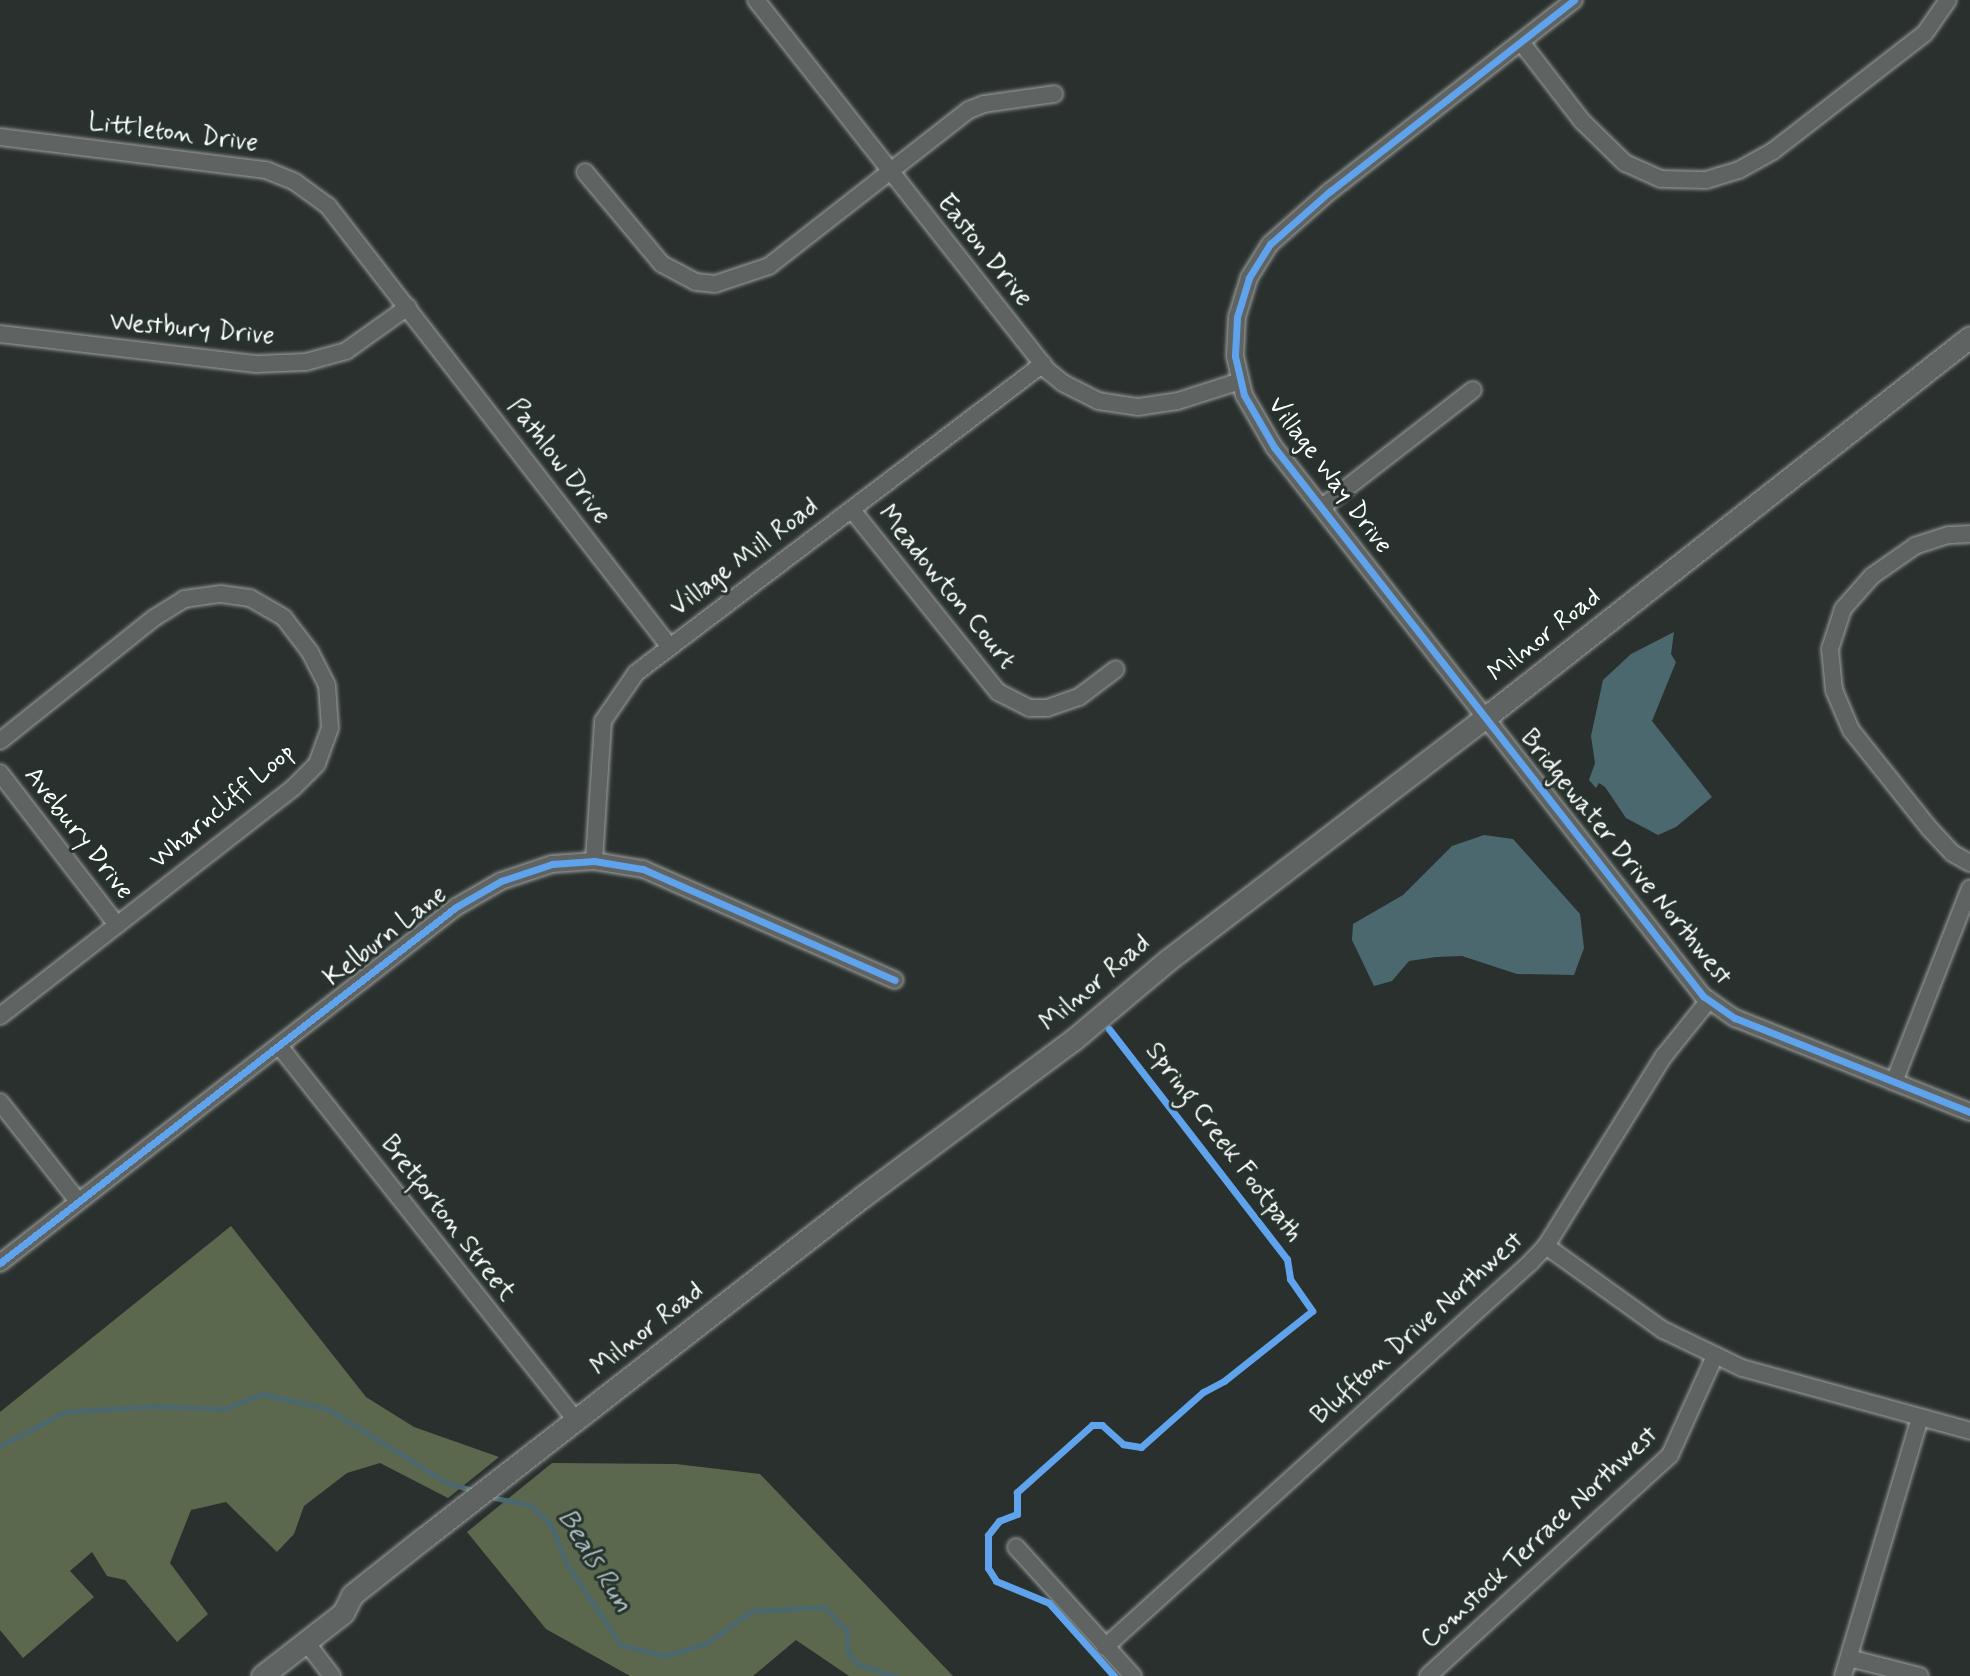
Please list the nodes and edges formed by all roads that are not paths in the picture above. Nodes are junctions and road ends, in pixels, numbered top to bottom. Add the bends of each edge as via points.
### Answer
1 (756, 0) edge
2 (1574, 0) edge
3 (1948, 0) edge
4 (1521, 42) junction
5 (1054, 94) dead end
6 (0, 137) edge
7 (890, 171) junction
8 (585, 172) dead end
9 (408, 307) junction
10 (0, 334) edge
11 (1970, 337) edge
12 (1043, 364) junction
13 (1240, 380) junction
14 (1473, 390) dead end
15 (1322, 507) junction
16 (852, 510) junction
17 (1970, 534) edge
18 (669, 646) junction
19 (1116, 669) dead end
20 (1486, 718) junction
21 (0, 741) edge
22 (0, 773) edge
23 (594, 861) junction
24 (1970, 863) edge
25 (1970, 888) edge
26 (117, 925) junction
27 (895, 980) dead end
28 (1709, 1000) junction
29 (0, 1016) edge
30 (280, 1047) junction
31 (1894, 1082) junction
32 (0, 1102) edge
33 (1970, 1112) edge
34 (78, 1200) junction
35 (1546, 1246) junction
36 (0, 1263) edge
37 (1715, 1356) junction
38 (1920, 1417) junction
39 (576, 1421) junction
40 (1970, 1431) edge
41 (1016, 1547) dead end
42 (306, 1642) junction
43 (1105, 1647) junction
44 (1849, 1658) junction
45 (1434, 1674) edge
46 (262, 1676) edge
47 (332, 1676) edge
48 (1133, 1676) edge
49 (1843, 1676) edge
50 (1920, 1676) edge

1 - 7 street, Easton Drive
2 - 4 street, Village Way Drive
3 - 4 street via 1925,33 1773,151 1739,170 1706,180 1661,179 1625,163 1582,121
4 - 13 street, Village Way Drive via 1330,191 1270,244 1249,278 1237,317 1235,356
5 - 7 street via 970,110
6 - 9 street, Littleton Drive via 237,164 285,178 328,206
7 - 8 street via 769,266 715,284 696,282 662,264
7 - 12 street, Easton Drive
9 - 10 street, Westbury Drive via 346,351 306,362 257,364
9 - 18 street, Pathlow Drive
11 - 20 main road, Milnor Road
12 - 13 street, Easton Drive via 1080,394 1118,405 1178,401
12 - 16 street, Village Mill Road
13 - 15 street, Village Way Drive via 1263,430
14 - 15 street
15 - 20 street, Village Way Drive
16 - 18 street, Village Mill Road
16 - 19 street, Meadowton Court via 998,692 1030,708 1047,708 1079,696
17 - 24 street via 1948,535 1915,546 1872,576 1843,609 1830,649 1834,690 1852,730 1929,828 1952,853
18 - 23 street, Village Mill Road via 636,673 603,721
20 - 28 street, Bridgewater Drive Northwest
20 - 39 main road, Milnor Road via 1353,815 1073,1040 862,1197
21 - 26 street, Wharncliff Loop via 184,599 222,594 250,598 284,618 310,652 327,685 330,728 317,764 293,788
22 - 26 street, Avebury Drive
23 - 27 street, Kelburn Lane via 643,869
23 - 30 street, Kelburn Lane via 552,864 501,881 467,901
25 - 31 street
26 - 29 street, Wharncliff Loop
28 - 31 street, Bridgewater Drive Northwest via 1735,1018
28 - 35 street, Bluffton Drive Northwest via 1664,1056
30 - 34 street, Kelburn Lane
30 - 39 street, Bretforton Street
31 - 33 street, Bridgewater Drive Northwest
32 - 34 street
34 - 36 street, Kelburn Lane
35 - 37 street via 1663,1330
35 - 43 street, Bluffton Drive Northwest
37 - 38 street via 1741,1368
37 - 45 street, Comstock Terrace Northwest via 1670,1455
38 - 40 street
38 - 44 street
39 - 42 main road, Milnor Road via 352,1595 343,1613
41 - 43 street
42 - 46 main road, Milnor Road
42 - 47 street
43 - 48 street
44 - 49 street
44 - 50 street

